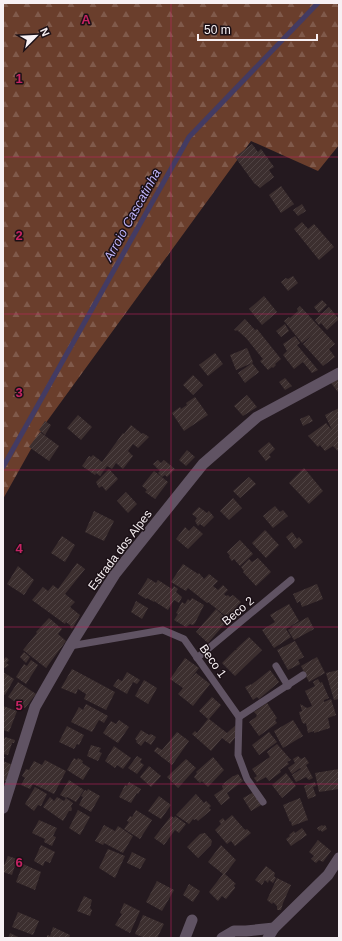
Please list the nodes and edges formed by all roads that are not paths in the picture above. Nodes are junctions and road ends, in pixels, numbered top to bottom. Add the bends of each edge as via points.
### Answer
1 (339, 373) edge
2 (291, 580) dead end
3 (70, 646) junction
4 (198, 658) junction
5 (276, 666) dead end
6 (303, 675) dead end
7 (288, 686) junction
8 (239, 717) junction
9 (263, 802) dead end
10 (3, 808) edge
11 (339, 858) edge
12 (192, 920) dead end
13 (274, 928) junction
14 (185, 938) edge
15 (222, 938) edge
16 (268, 938) edge

1 - 3 street, Estrada dos Alpes via 257,417 203,464 115,574
2 - 4 lane, Beco 2
3 - 4 lane, Beco 1 via 163,630 184,639
3 - 10 street, Estrada dos Alpes via 36,707
4 - 8 lane, Beco 1
5 - 7 lane
6 - 7 lane
7 - 8 lane
8 - 9 lane via 238,755 247,779
11 - 13 street via 328,875
12 - 14 street
13 - 15 street via 234,931
13 - 16 street

